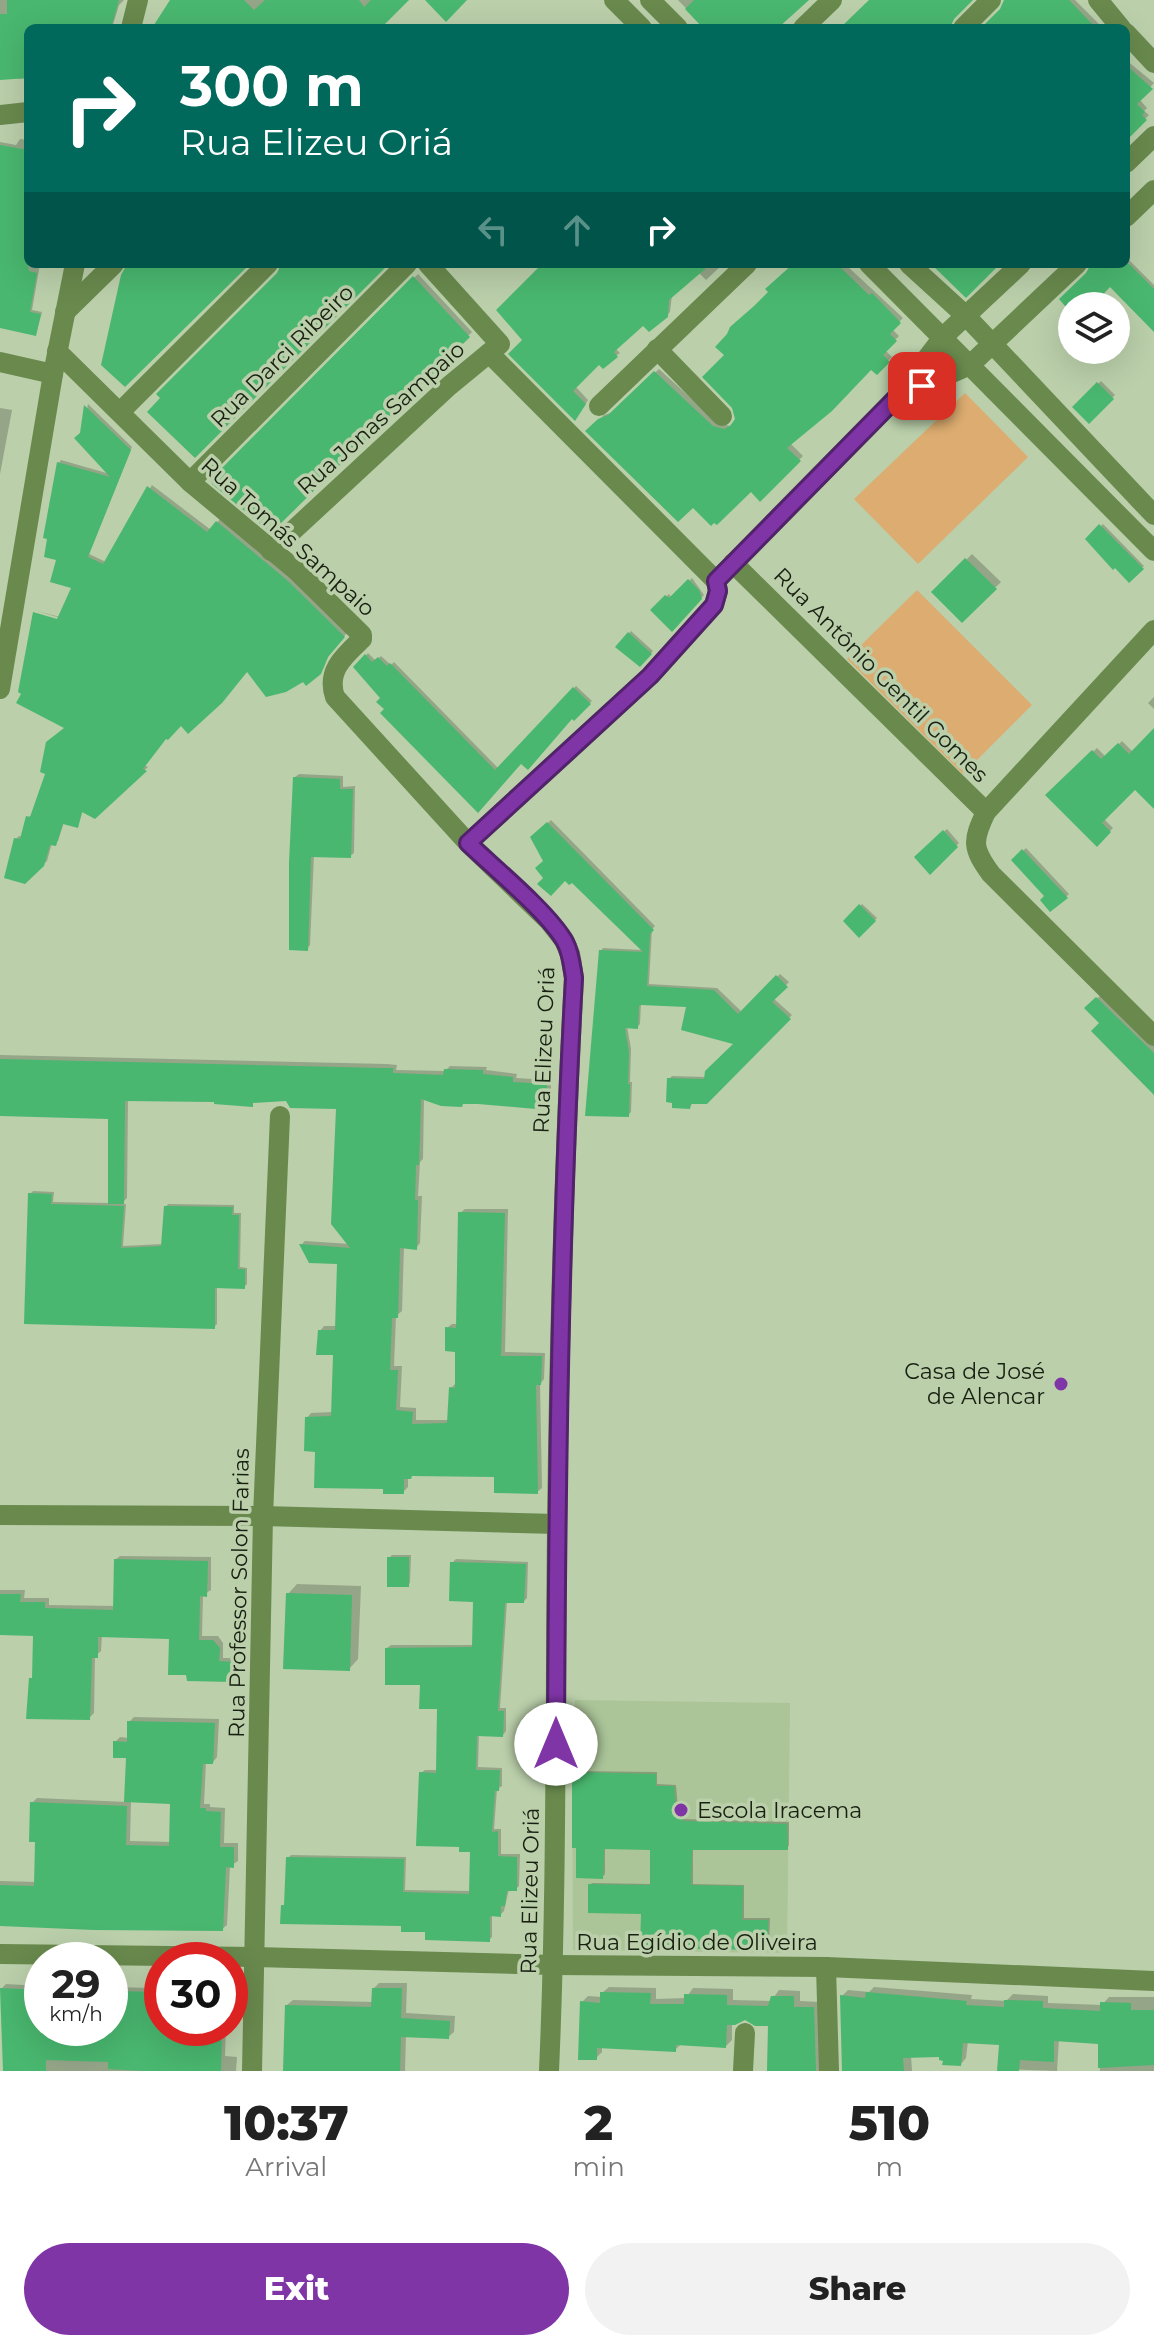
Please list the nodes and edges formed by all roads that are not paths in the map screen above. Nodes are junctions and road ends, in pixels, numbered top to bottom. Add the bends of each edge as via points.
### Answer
1 (138, 0) edge
2 (614, 0) edge
3 (832, 0) edge
4 (991, 0) edge
5 (1098, 0) edge
6 (132, 24) edge
7 (638, 24) edge
8 (807, 24) edge
9 (967, 24) edge
10 (1116, 24) edge
11 (1130, 39) edge
12 (1154, 63) edge
13 (24, 112) edge
14 (0, 115) edge
15 (1154, 136) edge
16 (1130, 159) edge
17 (1154, 190) edge
18 (1130, 205) edge
19 (74, 268) edge
20 (110, 268) edge
21 (264, 268) edge
22 (403, 268) edge
23 (432, 268) edge
24 (743, 268) edge
25 (873, 268) edge
26 (913, 268) edge
27 (1017, 268) edge
28 (1073, 268) edge
29 (65, 312) junction
30 (966, 316) junction
31 (943, 337) junction
32 (991, 346) junction
33 (657, 349) junction
34 (57, 351) junction
35 (489, 353) junction
36 (0, 362) edge
37 (970, 365) junction
38 (53, 374) junction
39 (1040, 395) junction
40 (898, 396) junction
41 (599, 406) dead end
42 (120, 412) junction
43 (1019, 414) junction
44 (722, 416) dead end
45 (190, 482) junction
46 (1154, 515) edge
47 (271, 551) junction
48 (1154, 551) edge
49 (733, 563) junction
50 (716, 581) junction
51 (1154, 630) edge
52 (0, 689) edge
53 (986, 812) junction
54 (468, 843) junction
55 (1154, 1036) edge
56 (280, 1116) dead end
57 (0, 1515) edge
58 (263, 1516) junction
59 (557, 1524) junction
60 (0, 1954) edge
61 (255, 1957) junction
62 (554, 1965) junction
63 (826, 1967) junction
64 (1154, 1981) edge
65 (745, 2033) dead end
66 (252, 2071) edge
67 (549, 2071) edge
68 (743, 2071) edge
69 (829, 2071) edge

1 - 6 street
2 - 7 street
3 - 8 street
4 - 9 street
5 - 10 street
11 - 12 street
13 - 14 street
15 - 16 street
17 - 18 street
19 - 29 street
20 - 29 street
21 - 42 street
22 - 45 street, Rua Darci Ribeiro
23 - 35 street via 500,344
24 - 33 street
25 - 31 street
26 - 30 street
27 - 30 street
28 - 32 street
29 - 34 street
30 - 31 street
30 - 32 street
31 - 37 street
31 - 40 street
32 - 37 street
32 - 39 street
33 - 41 street
33 - 44 street
34 - 38 street
34 - 42 street, Rua Tomás Sampaio
35 - 47 street, Rua Jonas Sampaio
35 - 50 street
36 - 38 street
37 - 40 street
37 - 43 street
38 - 52 street
39 - 43 street
39 - 46 street
40 - 49 street
42 - 45 street, Rua Tomás Sampaio
43 - 48 street
45 - 47 street, Rua Tomás Sampaio
47 - 54 street, Rua Tomás Sampaio via 362,635 334,668 335,697
49 - 50 street
49 - 53 street, Rua Antônio Gentil Gomes
50 - 54 street via 714,605 650,676
51 - 53 street
53 - 55 street, Rua Antônio Gentil Gomes via 976,832 975,853
54 - 59 street, Rua Elizeu Oriá via 564,940 574,978
56 - 58 street, Rua Professor Solon Farias
57 - 58 street
58 - 59 street
58 - 61 street, Rua Professor Solon Farias
59 - 62 street, Rua Elizeu Oriá
60 - 61 street, Rua Egídio de Oliveira
61 - 62 street, Rua Egídio de Oliveira
61 - 66 street, Rua Professor Solon Farias
62 - 63 street, Rua Egídio de Oliveira
62 - 67 street, Rua Elizeu Oriá
63 - 64 street, Rua Egídio de Oliveira
63 - 69 street
65 - 68 street

